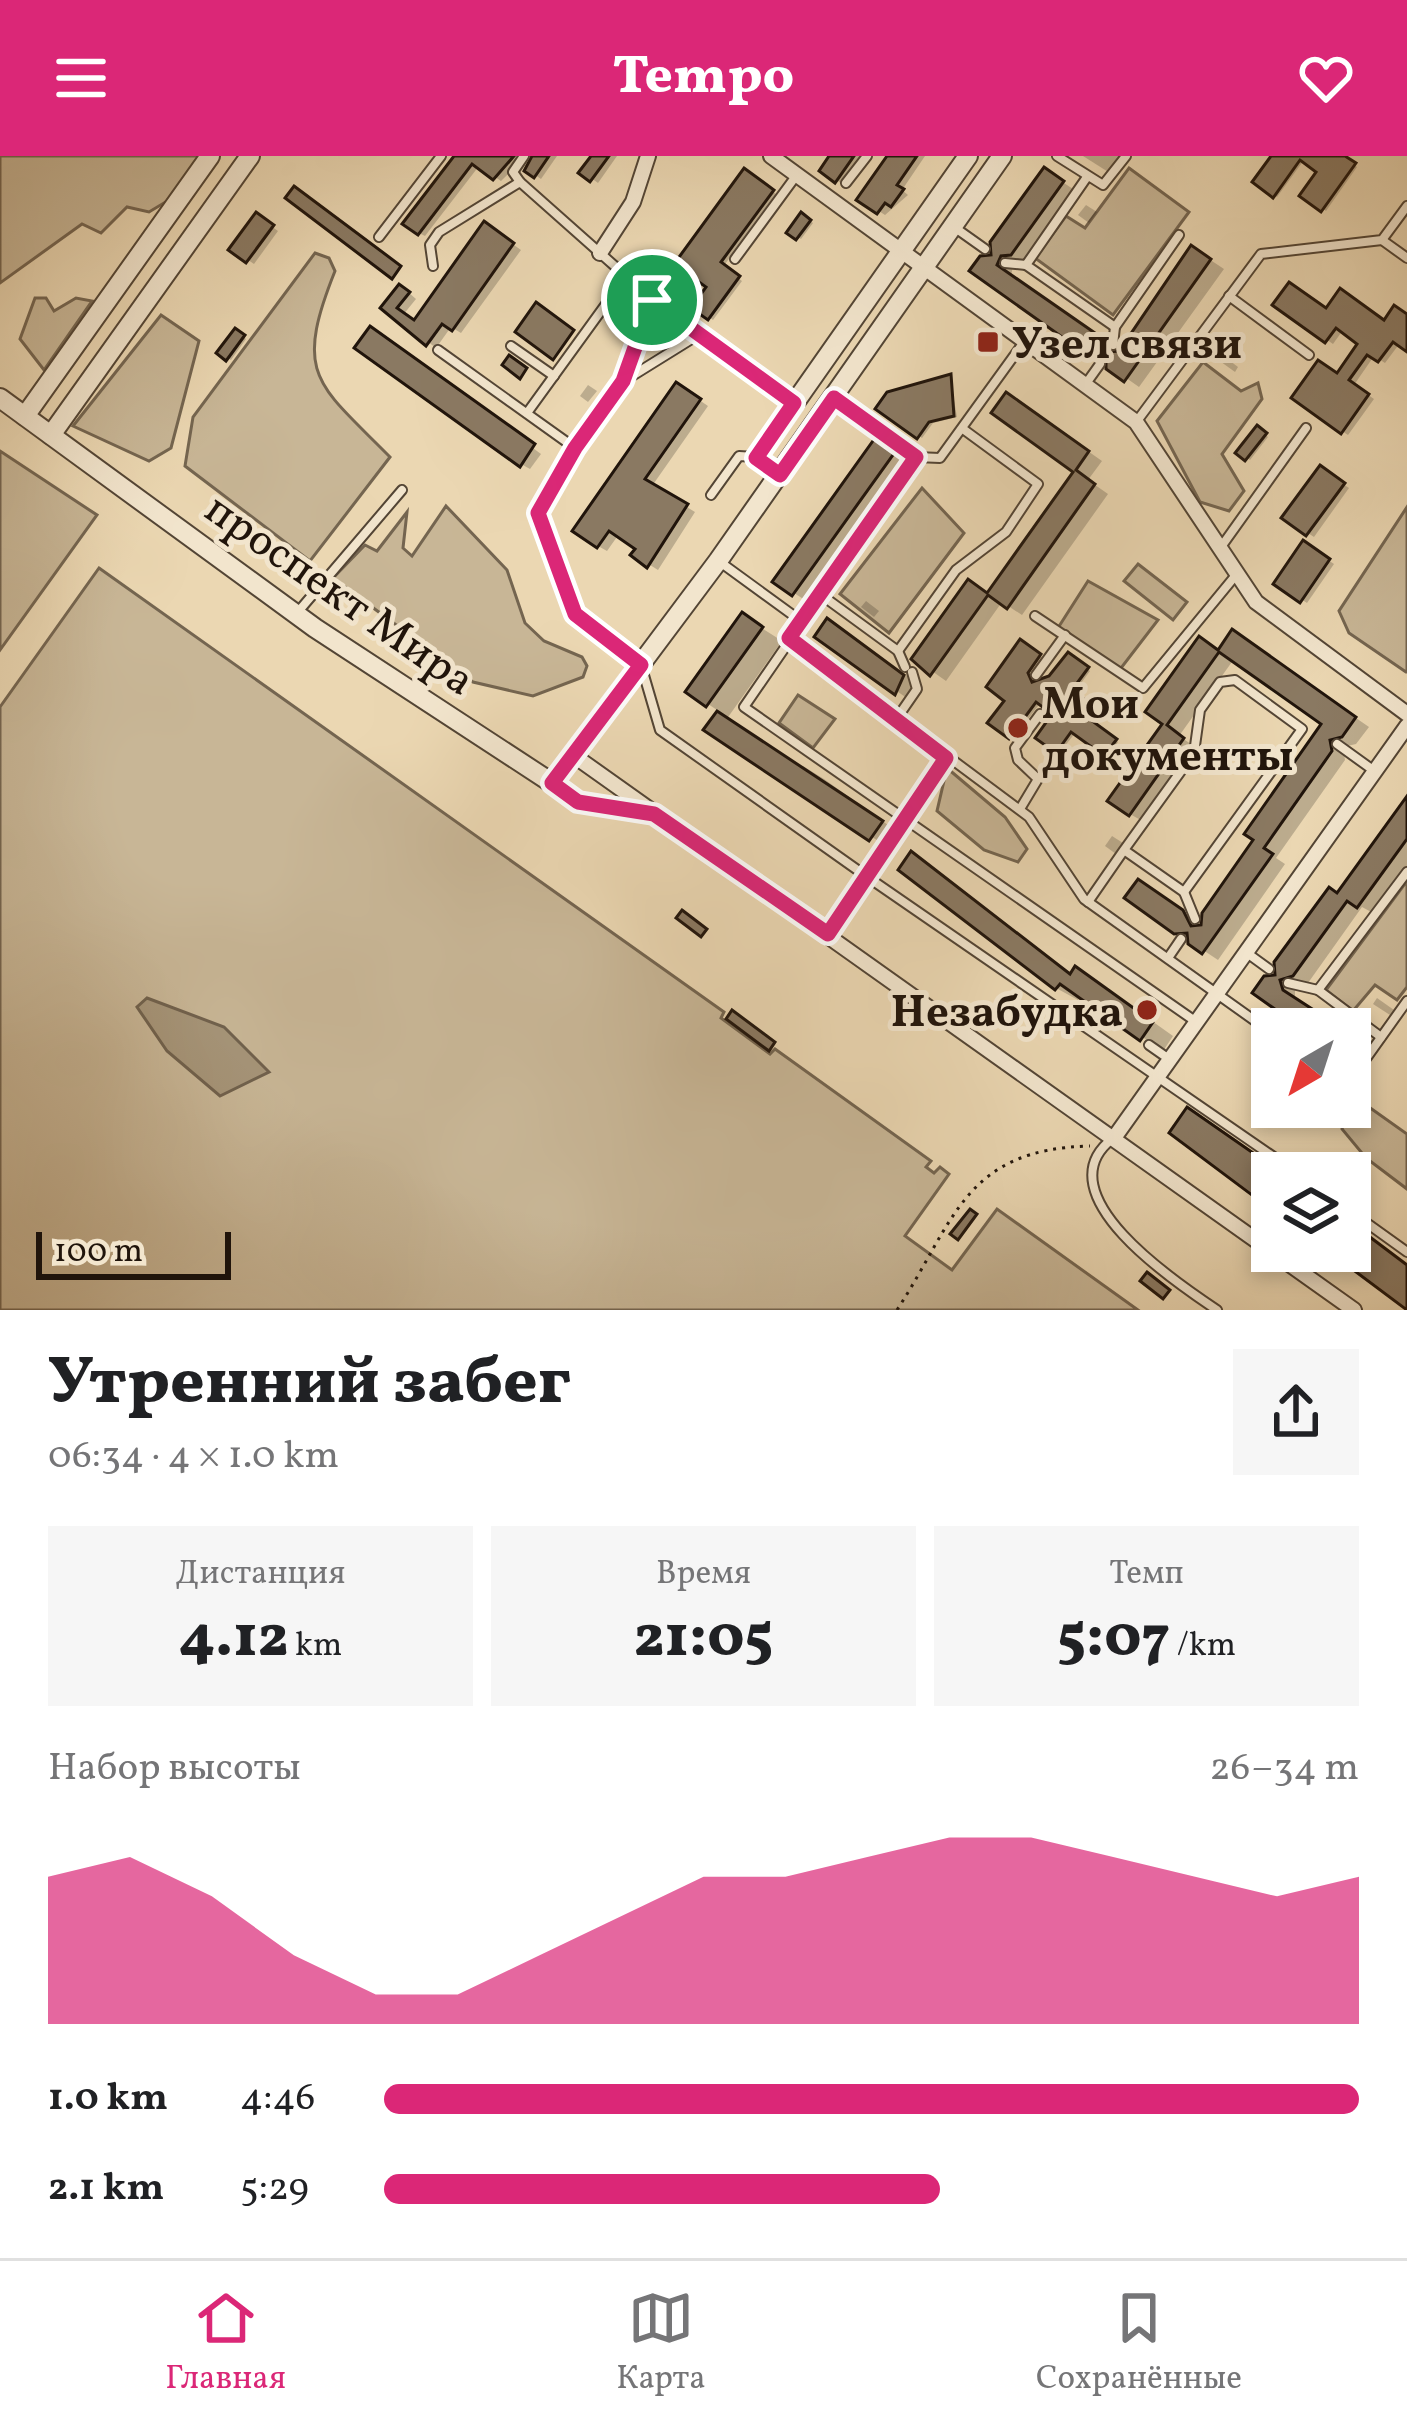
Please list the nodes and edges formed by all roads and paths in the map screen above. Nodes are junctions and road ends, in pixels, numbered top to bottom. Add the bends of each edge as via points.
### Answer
1 (210, 156) edge
2 (250, 156) edge
3 (441, 156) edge
4 (524, 156) edge
5 (648, 156) edge
6 (771, 156) edge
7 (867, 156) edge
8 (967, 156) edge
9 (1002, 156) edge
10 (1057, 156) edge
11 (1126, 156) edge
12 (796, 175) junction
13 (1087, 177) junction
14 (520, 182) junction
15 (847, 183) dead end
16 (1407, 206) edge
17 (952, 226) junction
18 (1179, 236) dead end
19 (380, 237) dead end
20 (1382, 240) junction
21 (985, 249) dead end
22 (600, 253) junction
23 (899, 254) junction
24 (1407, 258) edge
25 (735, 259) dead end
26 (1005, 263) dead end
27 (1026, 265) junction
28 (433, 266) dead end
29 (922, 270) junction
30 (1229, 296) junction
31 (652, 300) junction
32 (605, 304) dead end
33 (1114, 327) junction
34 (698, 335) junction
35 (1024, 342) junction
36 (1113, 345) dead end
37 (511, 346) dead end
38 (438, 350) dead end
39 (1309, 355) dead end
40 (1100, 364) dead end
41 (554, 376) junction
42 (623, 381) junction
43 (1085, 385) junction
44 (0, 398) edge
45 (834, 398) junction
46 (794, 403) junction
47 (527, 413) junction
48 (25, 416) junction
49 (1136, 422) junction
50 (1306, 428) dead end
51 (963, 429) junction
52 (52, 435) junction
53 (575, 448) junction
54 (916, 457) junction
55 (756, 458) junction
56 (780, 475) junction
57 (402, 490) dead end
58 (711, 495) dead end
59 (1220, 548) junction
60 (718, 561) junction
61 (1236, 575) junction
62 (820, 595) junction
63 (296, 615) junction
64 (1035, 616) dead end
65 (801, 622) junction
66 (1064, 635) junction
67 (789, 638) junction
68 (898, 651) junction
69 (641, 665) junction
70 (1036, 675) dead end
71 (1040, 714) dead end
72 (1407, 714) edge
73 (897, 718) junction
74 (1407, 726) edge
75 (1302, 729) junction
76 (1317, 730) dead end
77 (1337, 744) dead end
78 (573, 755) junction
79 (946, 758) junction
80 (1375, 770) junction
81 (552, 783) junction
82 (1020, 809) junction
83 (654, 814) junction
84 (906, 818) junction
85 (1124, 850) junction
86 (1407, 872) edge
87 (866, 876) junction
88 (1184, 892) junction
89 (1088, 902) junction
90 (1195, 919) dead end
91 (828, 934) junction
92 (1181, 939) dead end
93 (1246, 952) junction
94 (1168, 958) junction
95 (1269, 969) dead end
96 (1288, 983) dead end
97 (1318, 990) junction
98 (1216, 993) junction
99 (1407, 1001) edge
100 (1251, 1018) edge
101 (1196, 1022) junction
102 (1381, 1037) junction
103 (1148, 1045) dead end
104 (1371, 1051) edge
105 (1170, 1060) junction
106 (1160, 1074) junction
107 (1109, 1142) junction
108 (1269, 1152) edge
109 (1371, 1226) edge
110 (1407, 1252) edge
111 (896, 1310) edge
112 (1217, 1310) edge
113 (1354, 1310) edge

1 - 48 street
2 - 52 street
3 - 19 lane
4 - 14 lane via 513,172
5 - 22 street via 633,202
6 - 12 street
7 - 15 lane
8 - 23 street
9 - 17 street
10 - 13 lane
11 - 13 lane via 1103,185
12 - 23 street
12 - 25 lane
13 - 27 lane
14 - 22 lane
14 - 28 lane via 439,232 430,244
16 - 20 lane
17 - 21 lane
17 - 29 street
18 - 33 lane
20 - 24 lane
20 - 30 lane via 1262,254
22 - 31 lane
23 - 29 street
23 - 46 street
26 - 27 lane
27 - 33 lane
29 - 35 street
29 - 45 street
30 - 39 lane
30 - 49 lane
31 - 34 lane
31 - 42 lane
32 - 41 lane
33 - 36 lane
34 - 42 lane
34 - 46 lane
35 - 43 street
35 - 51 lane
37 - 41 lane
38 - 47 lane
40 - 43 lane
41 - 47 lane
42 - 53 lane
43 - 49 street
44 - 48 street, проспект Мира
45 - 54 lane
45 - 56 street
46 - 55 street
47 - 53 lane
48 - 52 street, проспект Мира
49 - 59 street
50 - 59 lane
51 - 54 lane via 940,458
51 - 68 lane via 1038,484 1006,532 956,570
52 - 63 street, проспект Мира
53 - 69 lane via 538,520 575,614
54 - 62 lane
55 - 56 street
55 - 58 lane via 743,452
56 - 60 street
57 - 63 lane
59 - 61 street
60 - 65 lane
60 - 69 street
61 - 66 lane via 1143,688
61 - 72 street via 1278,621
62 - 65 lane
62 - 68 lane
63 - 81 street, проспект Мира
64 - 66 lane
65 - 67 lane
66 - 70 lane
67 - 73 lane
67 - 84 lane via 744,707
68 - 73 lane via 917,689
69 - 78 street
69 - 87 lane via 660,730
71 - 82 lane via 1014,754 1038,778
73 - 79 lane
74 - 80 street
75 - 76 lane
75 - 85 lane via 1235,680 1220,682 1200,710 1194,753
75 - 88 lane
77 - 80 lane
78 - 81 street
78 - 83 street, проспект Мира
79 - 82 lane
79 - 84 lane
80 - 93 street
81 - 83 street, проспект Мира via 578,802
82 - 89 lane
83 - 91 street, проспект Мира
84 - 87 lane
84 - 101 lane
85 - 88 lane
85 - 89 lane
86 - 97 lane
87 - 91 lane
87 - 106 lane
88 - 90 lane
89 - 94 lane
91 - 107 street, проспект Мира
92 - 94 lane
93 - 95 lane
93 - 98 street
94 - 98 lane
96 - 97 lane
97 - 102 lane
98 - 100 lane
98 - 101 street
99 - 102 lane
101 - 105 street
102 - 104 lane
103 - 105 lane
105 - 106 street
106 - 107 street
106 - 108 lane
107 - 111 path via 1038,1151 980,1179 958,1202
107 - 112 lane via 1094,1175 1113,1226
107 - 113 street, проспект Мира
109 - 110 lane

